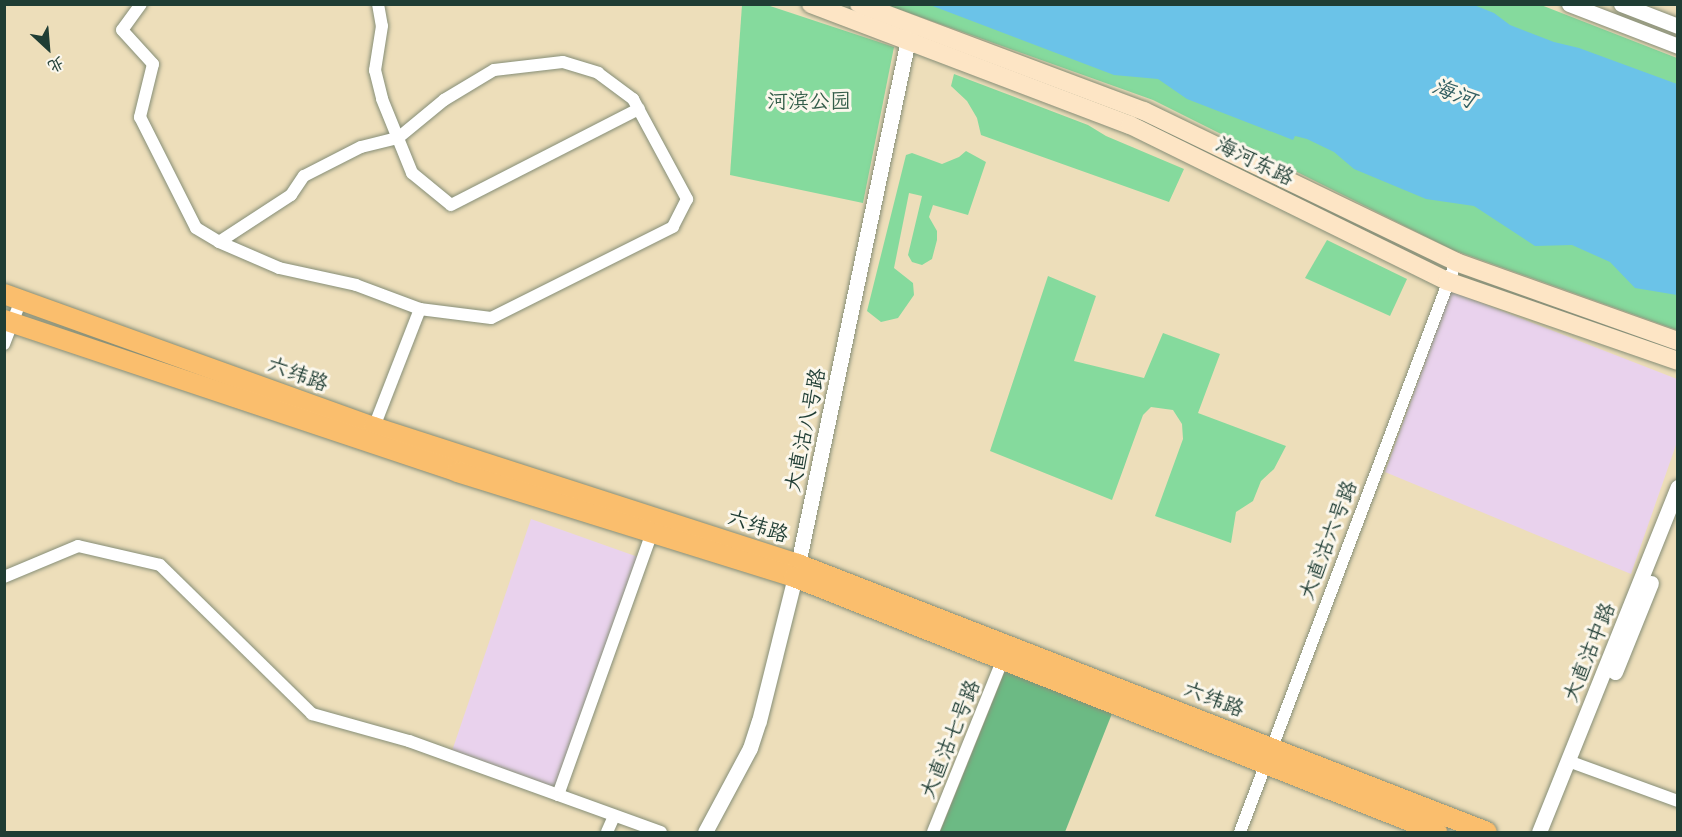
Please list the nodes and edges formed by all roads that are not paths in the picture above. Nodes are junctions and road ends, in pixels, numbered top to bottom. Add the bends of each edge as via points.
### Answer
1 (141, 4) edge
2 (378, 4) edge
3 (811, 4) edge
4 (859, 4) edge
5 (1569, 4) edge
6 (1621, 4) edge
7 (1677, 26) edge
8 (910, 32) junction
9 (1677, 46) edge
10 (639, 109) junction
11 (398, 138) junction
12 (219, 242) junction
13 (1456, 262) junction
14 (1447, 281) junction
15 (13, 297) edge
16 (420, 309) junction
17 (8, 321) edge
18 (1677, 341) edge
19 (4, 344) edge
20 (1677, 361) edge
21 (374, 427) junction
22 (1677, 487) edge
23 (1677, 515) edge
24 (652, 533) junction
25 (796, 571) junction
26 (4, 578) edge
27 (1002, 661) junction
28 (1267, 756) junction
29 (1572, 762) junction
30 (558, 795) junction
31 (1677, 801) edge
32 (614, 816) junction
33 (608, 832) edge
34 (661, 832) edge
35 (705, 832) edge
36 (933, 832) edge
37 (1240, 832) edge
38 (1437, 832) edge
39 (1487, 832) edge
40 (1539, 832) edge
41 (1548, 832) edge

1 - 12 street via 122,30 153,64 140,117 196,228
2 - 11 street via 382,26 375,70
3 - 8 main road, 海河东路
4 - 8 main road, 海河东路
5 - 9 street
6 - 7 street
8 - 13 main road, 海河东路 via 1144,111
8 - 14 main road, 海河东路 via 1130,125
8 - 25 street, 大直沽八号路
10 - 11 street via 633,99 598,73 563,62 551,63 494,70 444,100
10 - 11 street via 452,205 412,173
10 - 16 street via 687,199 673,227 491,318
11 - 12 street via 361,147 304,176 291,195
12 - 16 street via 279,268 356,285
13 - 14 street, 大直沽六号路
13 - 18 main road, 海河东路
14 - 20 main road, 海河东路
14 - 28 street, 大直沽六号路
15 - 17 street
15 - 21 main road, 六纬路
16 - 21 street
17 - 19 street
17 - 24 main road, 六纬路 via 457,472
21 - 25 main road, 六纬路
22 - 29 street, 大直沽中路
23 - 29 street, 大直沽中路
24 - 25 main road, 六纬路
24 - 30 street
25 - 27 main road, 六纬路
25 - 28 main road, 六纬路
25 - 35 street, 大直沽八号路 via 750,748
26 - 30 street via 78,546 160,565 312,714 409,741
27 - 28 main road, 六纬路
27 - 36 street, 大直沽七号路
28 - 37 street, 大直沽六号路
28 - 38 main road, 六纬路
28 - 39 main road, 六纬路
29 - 31 street
29 - 40 street, 大直沽中路
29 - 41 street, 大直沽中路
30 - 32 street
32 - 33 street
32 - 34 street

